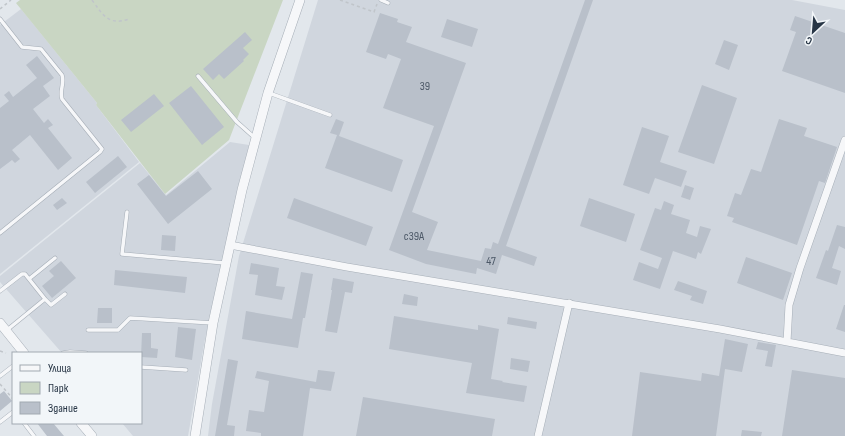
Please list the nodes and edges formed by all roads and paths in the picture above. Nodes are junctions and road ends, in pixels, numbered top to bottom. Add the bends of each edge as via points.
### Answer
1 (11, 0) edge
2 (92, 0) edge
3 (300, 0) edge
4 (340, 0) edge
5 (380, 0) edge
6 (388, 3) dead end
7 (0, 9) edge
8 (0, 19) edge
9 (129, 19) dead end
10 (198, 76) dead end
11 (268, 93) junction
12 (330, 116) dead end
13 (256, 139) junction
14 (845, 140) edge
15 (127, 212) dead end
16 (0, 233) edge
17 (230, 245) junction
18 (55, 258) dead end
19 (226, 263) junction
20 (29, 279) junction
21 (0, 291) edge
22 (65, 294) dead end
23 (45, 299) junction
24 (569, 303) junction
25 (0, 323) edge
26 (213, 323) junction
27 (88, 330) dead end
28 (6, 331) junction
29 (787, 342) junction
30 (0, 351) edge
31 (23, 352) edge
32 (6, 353) dead end
33 (845, 353) edge
34 (12, 367) edge
35 (142, 367) edge
36 (186, 370) dead end
37 (0, 376) edge
38 (0, 384) edge
39 (12, 398) edge
40 (12, 413) edge
41 (0, 422) edge
42 (25, 424) edge
43 (82, 424) edge
44 (34, 436) edge
45 (92, 436) edge
46 (195, 436) edge
47 (538, 436) edge

1 - 7 path
2 - 9 path via 105,18 120,22
3 - 11 street
4 - 5 path via 374,12
5 - 6 lane
8 - 16 lane via 20,45 41,49 62,75 62,98 102,149
10 - 13 lane via 237,122
11 - 12 lane
11 - 13 street
13 - 17 street
14 - 29 street via 789,305
15 - 19 lane via 122,254
17 - 19 street
17 - 24 street
18 - 20 lane
19 - 26 street
20 - 21 lane via 22,274
20 - 23 lane
22 - 23 lane via 51,305
23 - 28 lane
24 - 29 street
24 - 47 street
25 - 28 street
26 - 27 lane via 130,318 118,330
26 - 46 street
28 - 31 street
29 - 33 street
30 - 32 path
34 - 37 lane
35 - 36 lane
38 - 39 path
40 - 41 lane
42 - 44 lane
43 - 45 street

